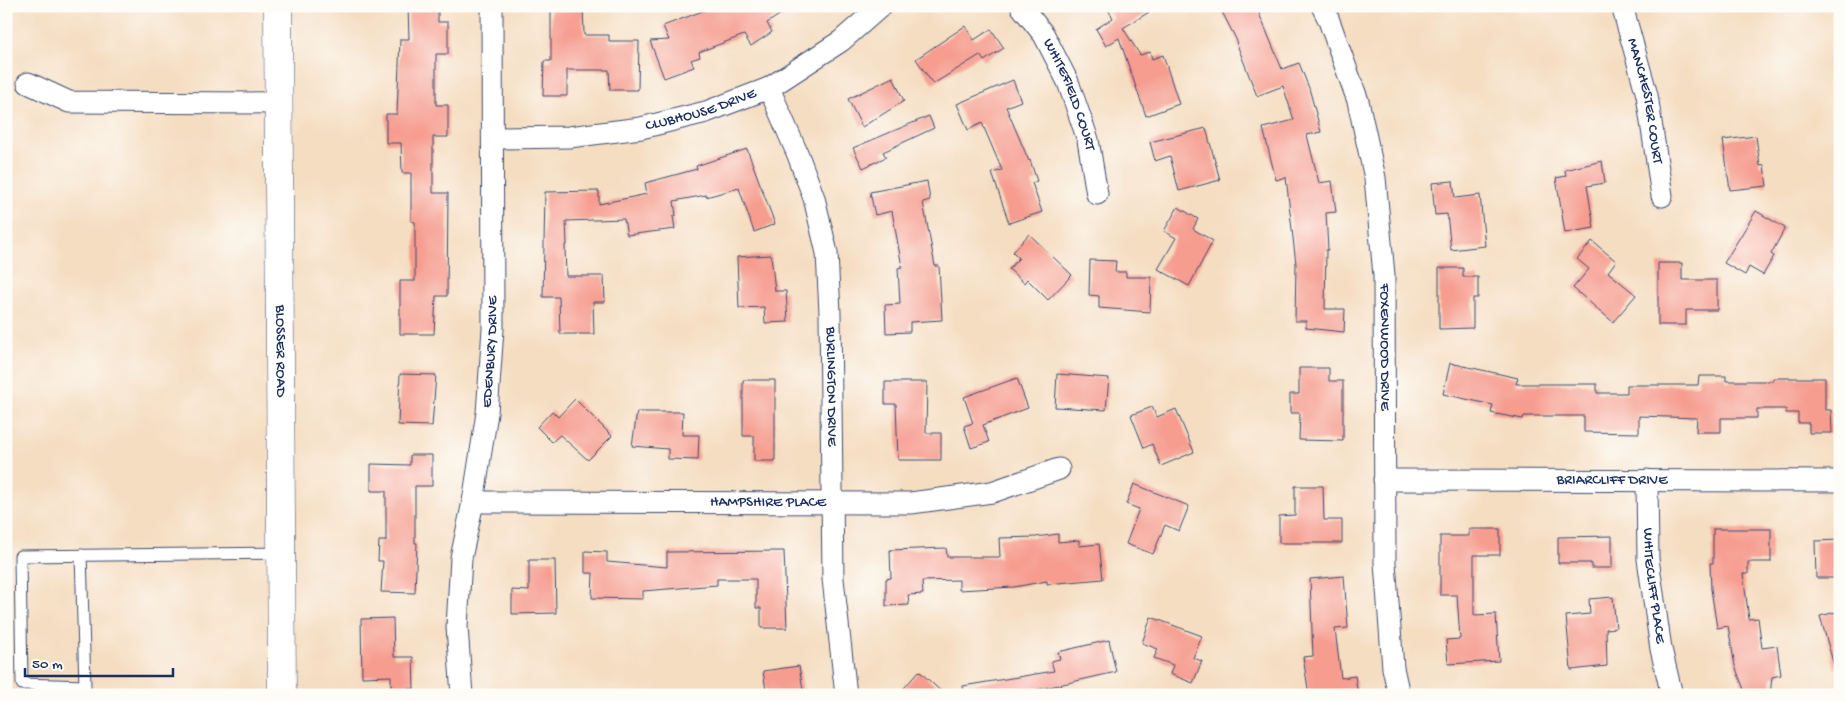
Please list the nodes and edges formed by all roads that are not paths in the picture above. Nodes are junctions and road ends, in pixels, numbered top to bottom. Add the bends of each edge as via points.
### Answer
1 (278, 6) edge
2 (492, 6) edge
3 (881, 6) edge
4 (1021, 6) edge
5 (1322, 6) edge
6 (1622, 6) edge
7 (28, 83) dead end
8 (769, 88) junction
9 (278, 103) junction
10 (493, 138) junction
11 (1097, 194) dead end
12 (1662, 196) dead end
13 (1059, 469) dead end
14 (1384, 480) junction
15 (1647, 480) junction
16 (1840, 481) edge
17 (473, 502) junction
18 (832, 504) junction
19 (281, 554) junction
20 (81, 556) junction
21 (1671, 691) dead end
22 (282, 695) edge
23 (462, 695) edge
24 (846, 695) edge
25 (1399, 695) edge

1 - 9 street, BLOSSER ROAD
2 - 10 street, EDENBURY DRIVE
3 - 8 street, CLUBHOUSE DRIVE via 842,41
4 - 11 street, WHITEFIELD COURT via 1044,35 1068,82 1088,140
5 - 14 street, FOXENWOOD DRIVE via 1358,101 1375,178 1384,275
6 - 12 street, MANCHESTER COURT via 1647,95
7 - 9 street via 70,102
8 - 10 street, CLUBHOUSE DRIVE via 706,112 641,128 569,138
8 - 18 street, BURLINGTON DRIVE via 814,198 827,253
9 - 19 street, BLOSSER ROAD
10 - 17 street, EDENBURY DRIVE via 493,329 487,413
13 - 18 street, HAMPSHIRE PLACE via 992,492 911,503
14 - 15 street, BRIARCLIFF DRIVE
14 - 25 street, FOXENWOOD DRIVE via 1385,563 1393,668
15 - 16 street, BRIARCLIFF DRIVE
15 - 21 street, WHITECLIFF PLACE via 1648,559 1661,649
17 - 18 street, HAMPSHIRE PLACE
17 - 23 street, EDENBURY DRIVE via 461,558 458,607
18 - 24 street, BURLINGTON DRIVE via 832,579
19 - 20 lane
19 - 22 street, BLOSSER ROAD
20 - 20 lane via 20,556 22,684 85,686

